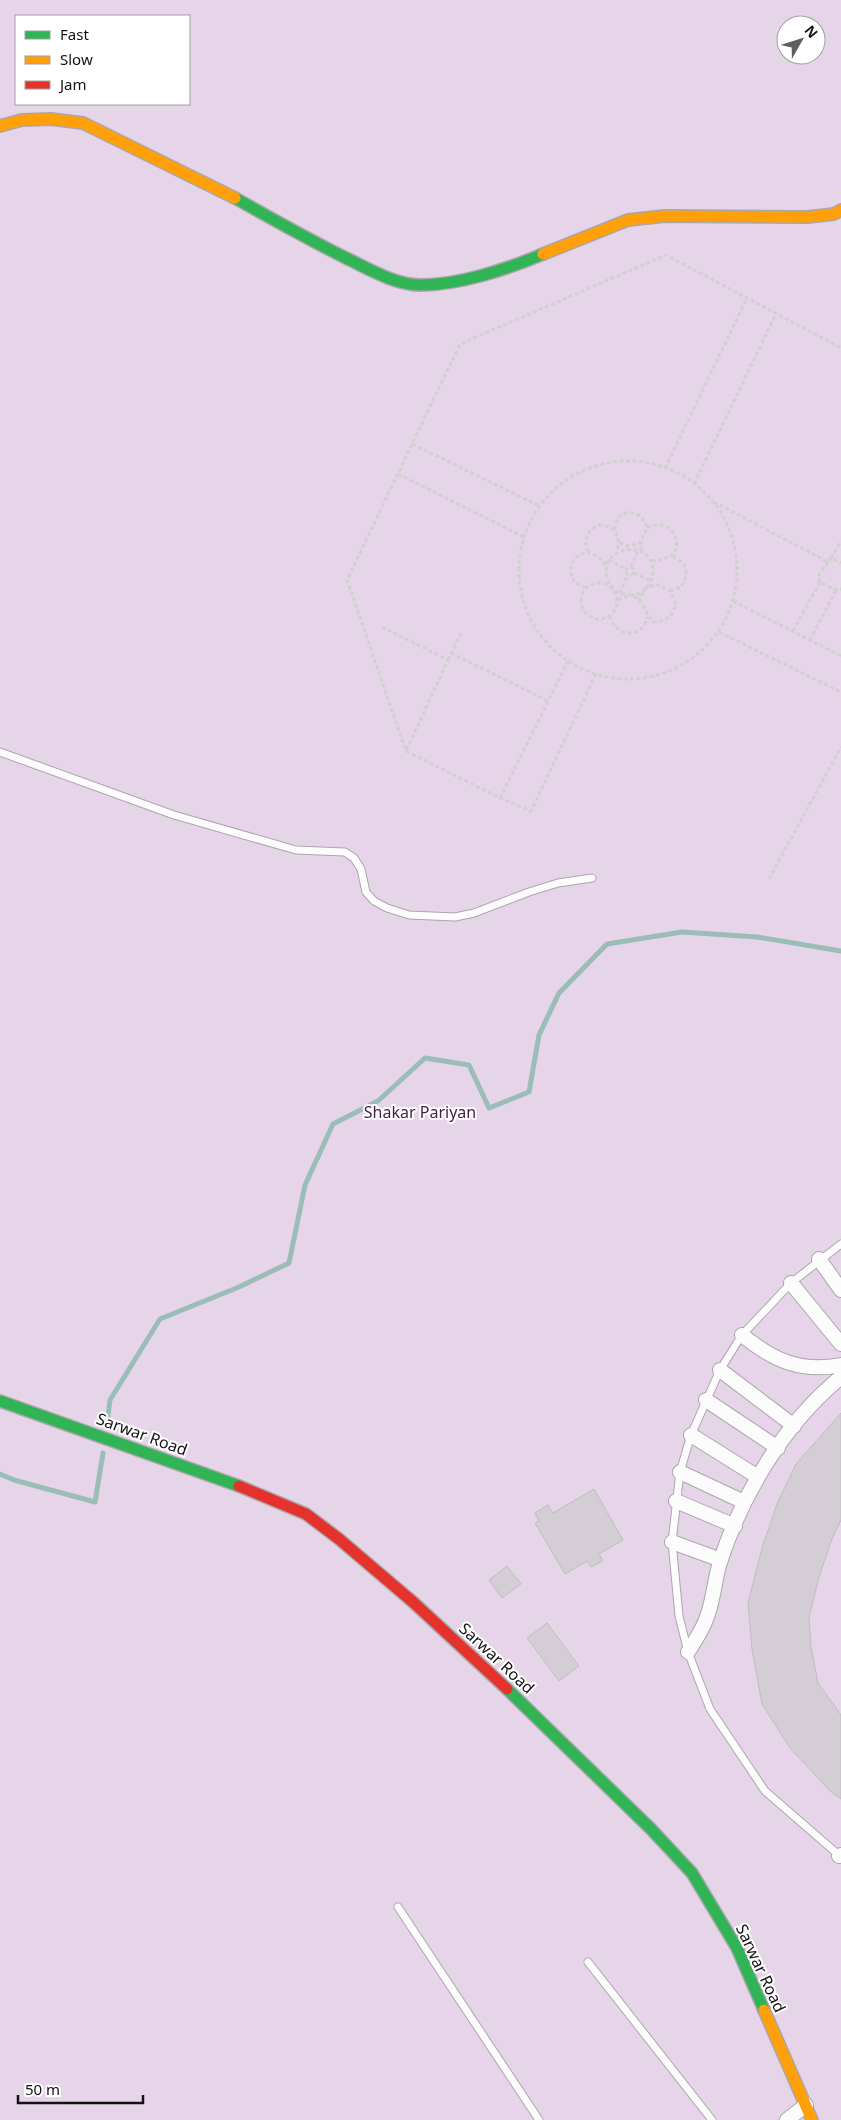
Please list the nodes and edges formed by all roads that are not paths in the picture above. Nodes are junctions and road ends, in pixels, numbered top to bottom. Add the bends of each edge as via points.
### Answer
1 (0, 126) edge
2 (841, 210) edge
3 (0, 752) edge
4 (592, 878) dead end
5 (841, 1244) edge
6 (819, 1259) junction
7 (790, 1283) junction
8 (841, 1290) edge
9 (742, 1335) junction
10 (841, 1344) edge
11 (841, 1365) edge
12 (720, 1370) junction
13 (841, 1377) edge
14 (706, 1400) junction
15 (0, 1401) edge
16 (794, 1426) junction
17 (691, 1435) junction
18 (778, 1448) junction
19 (680, 1472) junction
20 (758, 1477) junction
21 (676, 1501) junction
22 (744, 1502) junction
23 (735, 1526) junction
24 (672, 1542) junction
25 (720, 1560) junction
26 (688, 1652) junction
27 (840, 1856) edge
28 (398, 1907) dead end
29 (588, 1962) dead end
30 (806, 2105) junction
31 (539, 2120) edge
32 (712, 2120) edge
33 (787, 2120) edge
34 (812, 2120) edge

1 - 2 main road via 22,120 83,123 216,188 301,236 385,277 420,285 467,279 520,264 628,220 665,216 808,217
3 - 4 lane via 174,815 296,850 345,852 361,869 366,892 374,901 409,915 455,917 548,886
5 - 6 lane
6 - 7 lane
6 - 8 street
7 - 9 lane
7 - 10 street
9 - 11 street via 784,1362 806,1367
9 - 12 lane
12 - 14 lane
12 - 16 street
13 - 16 street
14 - 17 lane
14 - 18 street
15 - 30 main road, Sarwar Road via 266,1496 306,1514 414,1602 528,1708 692,1874 737,1948
16 - 18 street
17 - 19 lane
17 - 20 street
18 - 20 street
19 - 21 lane
19 - 22 street
20 - 22 street
21 - 23 street
21 - 24 lane
22 - 23 street
23 - 25 street
24 - 25 street
24 - 26 lane via 679,1616
25 - 26 street via 706,1621
26 - 27 lane via 710,1709 765,1791
28 - 31 lane
29 - 32 lane
30 - 33 street
30 - 34 main road, Sarwar Road

